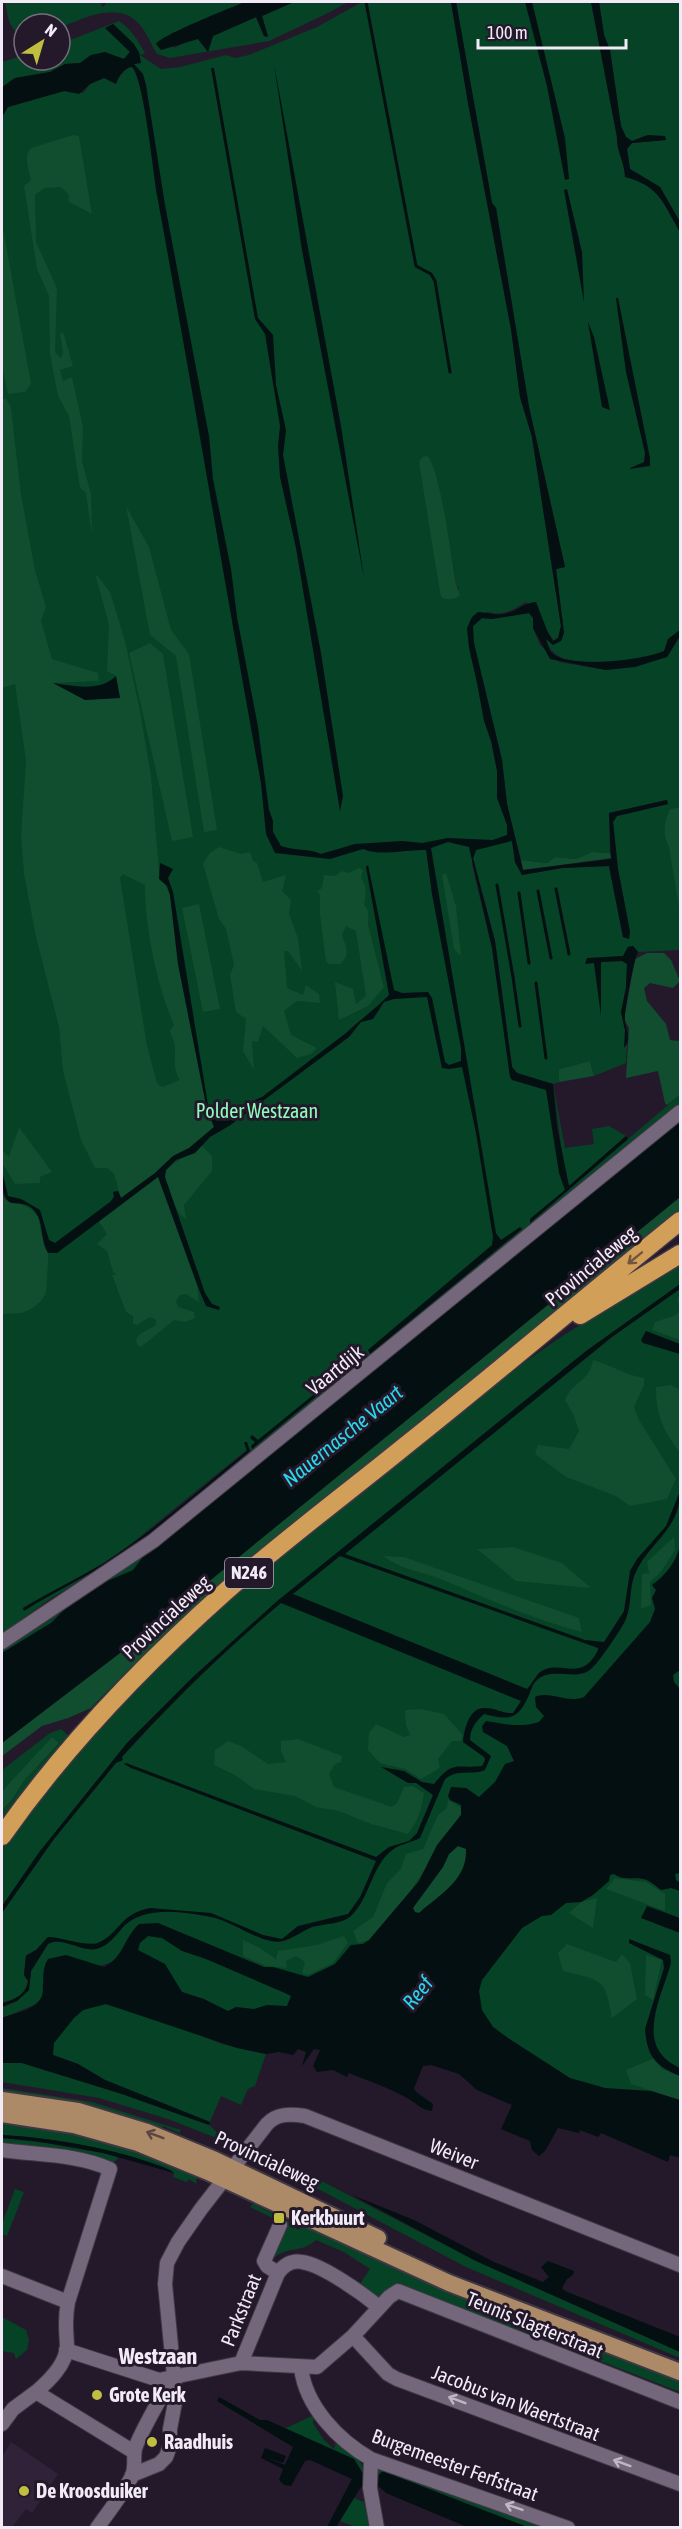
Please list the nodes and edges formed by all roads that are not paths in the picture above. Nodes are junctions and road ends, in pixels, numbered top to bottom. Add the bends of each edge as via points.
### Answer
1 (681, 1112) edge
2 (681, 1221) edge
3 (681, 1254) edge
4 (530, 1346) junction
5 (2, 1642) edge
6 (2, 1836) edge
7 (2, 2100) edge
8 (2, 2114) edge
9 (2, 2150) edge
10 (228, 2174) junction
11 (280, 2225) dead end
12 (681, 2265) edge
13 (278, 2273) junction
14 (2, 2276) edge
15 (68, 2302) junction
16 (379, 2307) junction
17 (353, 2336) junction
18 (66, 2350) junction
19 (241, 2363) junction
20 (301, 2368) junction
21 (681, 2372) edge
22 (173, 2379) junction
23 (36, 2392) junction
24 (681, 2402) edge
25 (2, 2424) edge
26 (134, 2452) junction
27 (370, 2458) junction
28 (132, 2475) junction
29 (679, 2480) edge
30 (97, 2528) edge
31 (377, 2528) edge
32 (568, 2528) edge

1 - 5 street, Vaartdijk via 153,1541
2 -> 4 highway, Provincialeweg / N246
3 - 4 highway, Provincialeweg / N246
4 - 6 highway, Provincialeweg / N246 via 227,1590 101,1712 29,1797
10 -> 7 main road, Provincialeweg via 169,2140 102,2117
8 - 10 main road, Provincialeweg via 74,2124
9 - 15 street via 110,2169
10 - 12 street, Weiver via 272,2118 305,2116
10 - 21 main road, Provincialeweg via 411,2253 532,2314
10 - 22 street via 189,2225 167,2263 165,2284
11 - 13 street, Parkstraat via 264,2261
13 - 16 street, Parkstraat via 290,2263 305,2262
13 - 19 street, Parkstraat
14 - 15 street
15 - 18 street
16 - 17 street
16 - 24 street, Teunis Slagterstraat via 392,2294 401,2292
17 - 20 street via 318,2367
29 -> 17 street, Jacobus van Waertstraat via 397,2379
18 - 22 street via 146,2377
18 - 23 street via 56,2373
19 - 20 street
19 - 22 street
20 - 27 street, Burgemeester Ferfstraat via 326,2425
22 - 26 street via 165,2387
22 - 28 street via 176,2397 170,2446 159,2464
23 - 25 street via 13,2409
23 - 26 street
26 - 28 street
27 - 31 street
32 -> 27 street, Burgemeester Ferfstraat
28 - 30 street

